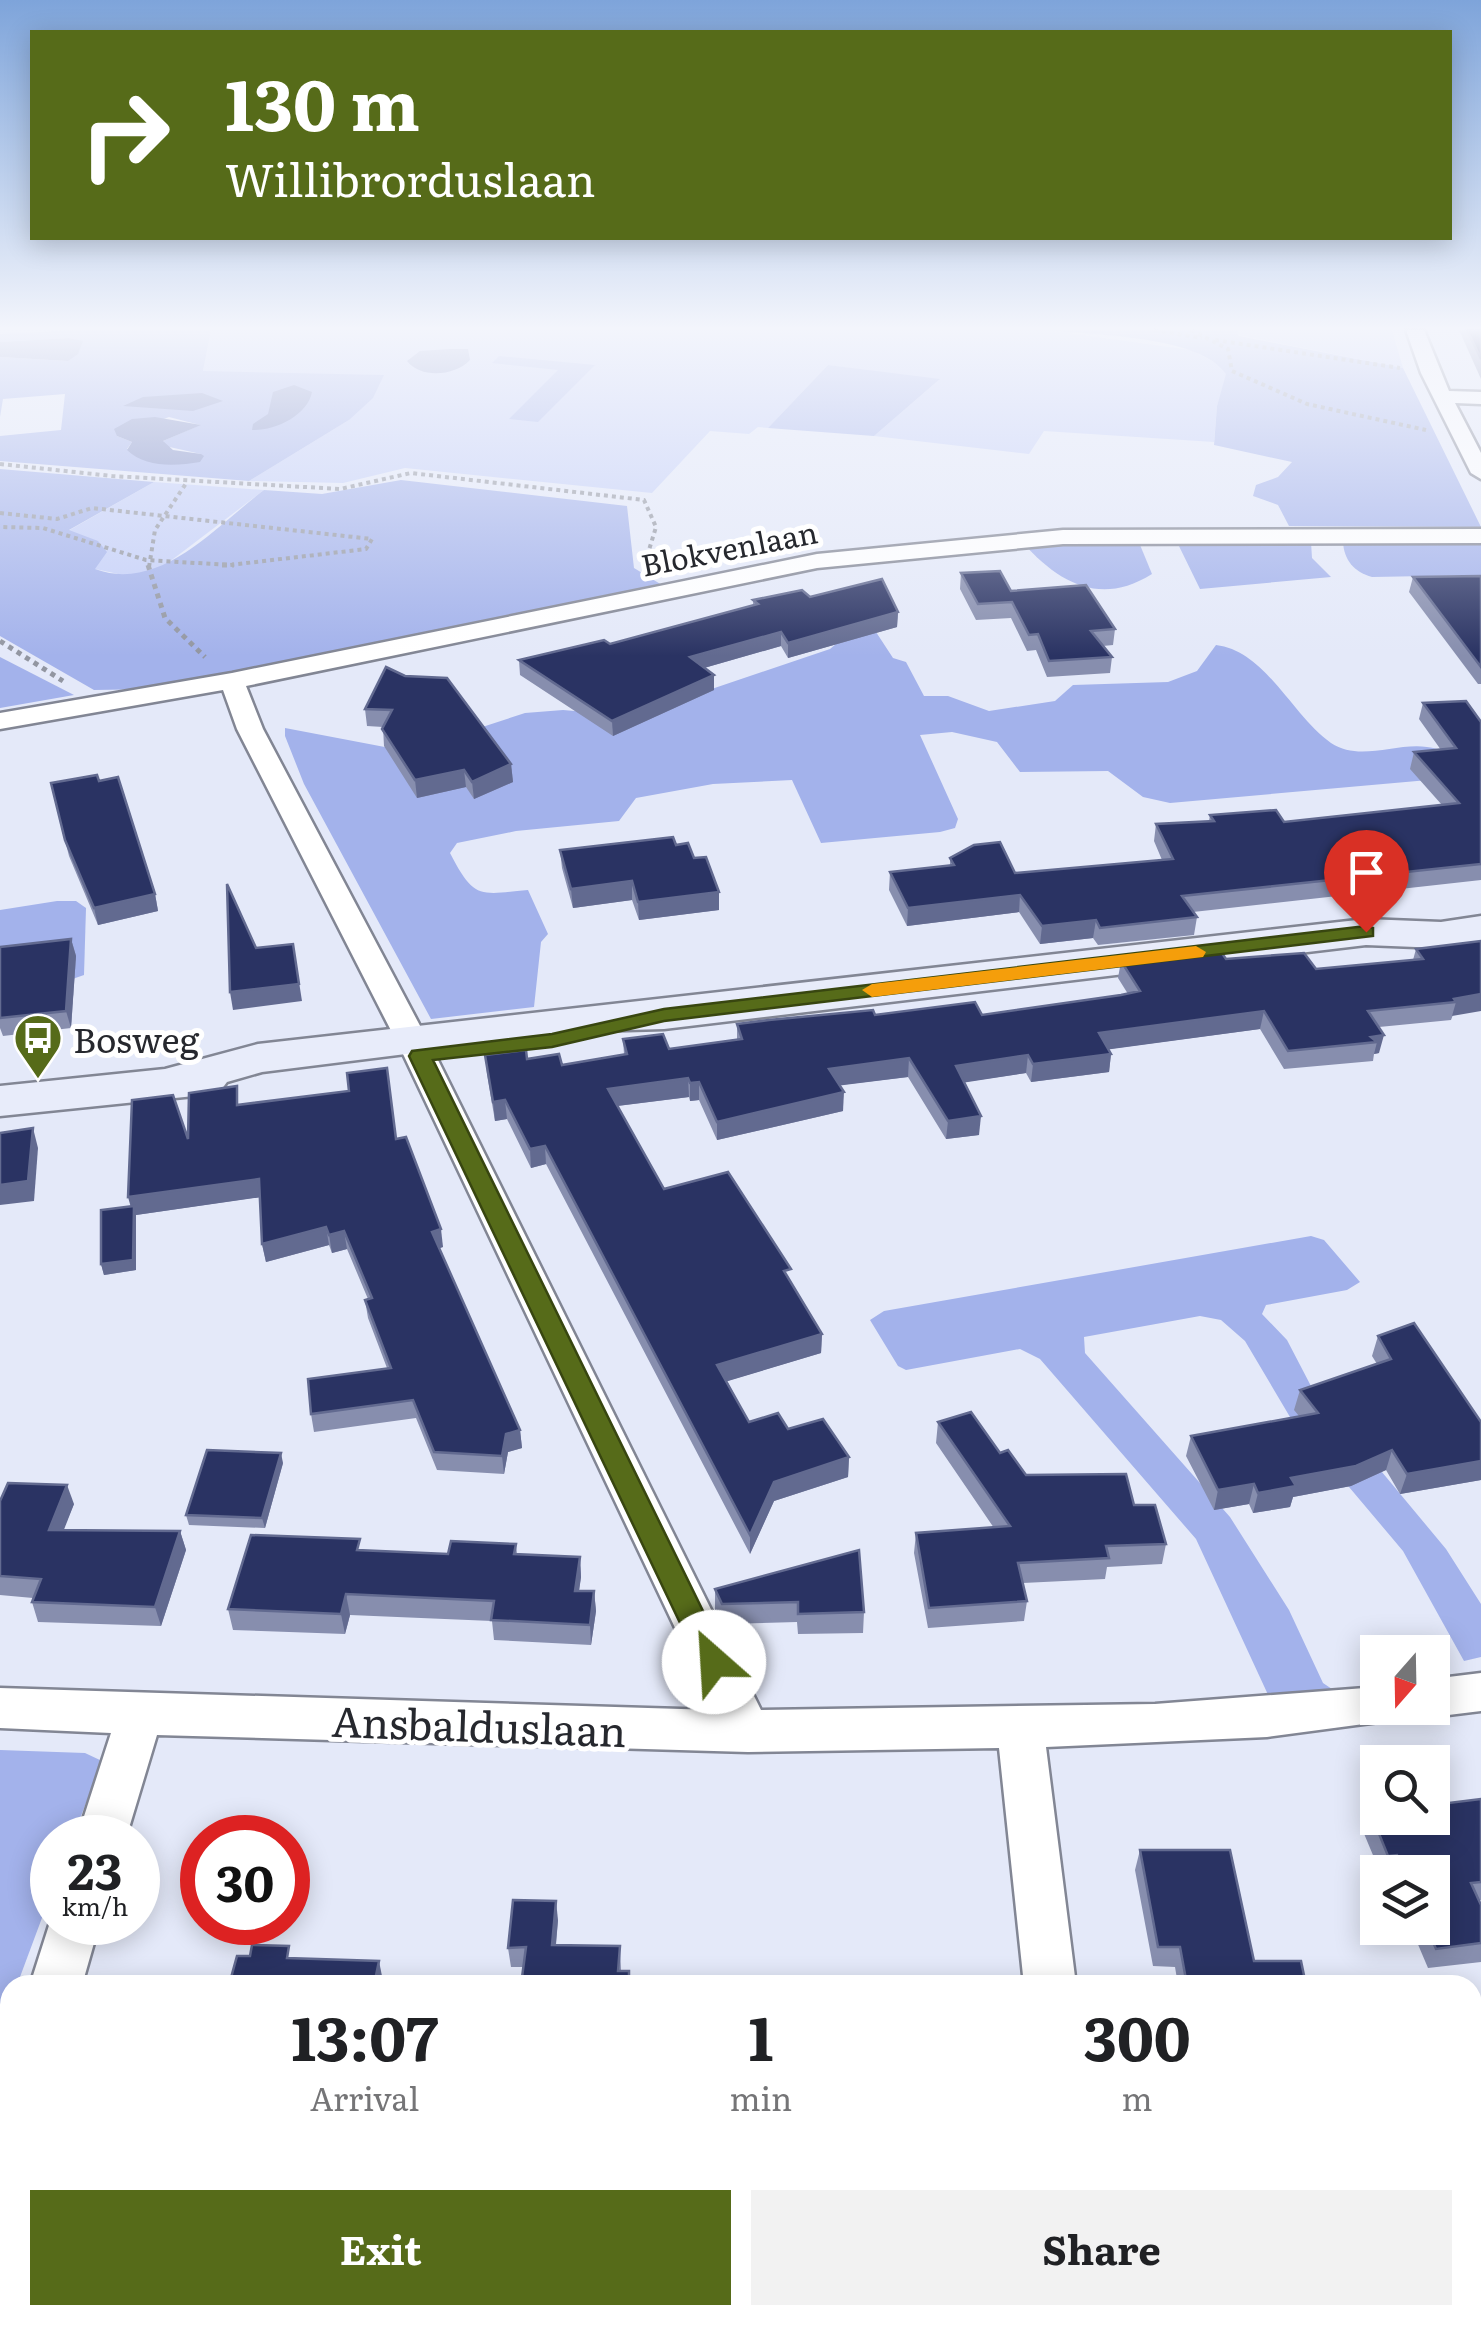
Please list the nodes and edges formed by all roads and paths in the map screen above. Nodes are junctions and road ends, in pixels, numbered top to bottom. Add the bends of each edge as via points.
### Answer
1 (1464, 438) edge
2 (0, 464) edge
3 (1481, 472) edge
4 (188, 481) junction
5 (0, 512) edge
6 (158, 514) junction
7 (0, 527) edge
8 (1481, 536) edge
9 (146, 560) junction
10 (679, 590) junction
11 (0, 641) edge
12 (232, 681) junction
13 (77, 688) dead end
14 (0, 721) edge
15 (1481, 913) edge
16 (1481, 929) edge
17 (1366, 932) junction
18 (415, 1047) junction
19 (0, 1102) edge
20 (1481, 1692) edge
21 (1450, 1696) edge
22 (0, 1708) edge
23 (1360, 1708) edge
24 (140, 1714) junction
25 (1020, 1728) junction
26 (748, 1732) junction
27 (109, 1815) edge
28 (68, 1945) edge
29 (59, 1975) edge
30 (1049, 1975) edge

1 - 3 street
2 - 4 path
4 - 6 path
4 - 10 path via 340,489 411,473 644,500 656,527 644,563
5 - 6 path via 57,519 92,508
6 - 9 path
6 - 9 path via 372,539 366,549 230,565
7 - 9 path via 43,528
8 - 10 street, Blokvenlaan via 1063,537 817,560
9 - 12 path via 166,620
10 - 12 street, Blokvenlaan
11 - 13 path
12 - 14 street, Blokvenlaan
12 - 18 street via 250,729
15 - 17 main road via 1412,919
16 - 17 main road
17 - 18 main road via 664,1015 552,1041
18 - 19 main road
18 - 26 street
20 - 21 street
22 - 24 street, Ansbalduslaan
23 - 25 street, Ansbalduslaan
24 - 26 street, Ansbalduslaan
24 - 27 street
25 - 26 street, Ansbalduslaan
25 - 30 street
28 - 29 street

